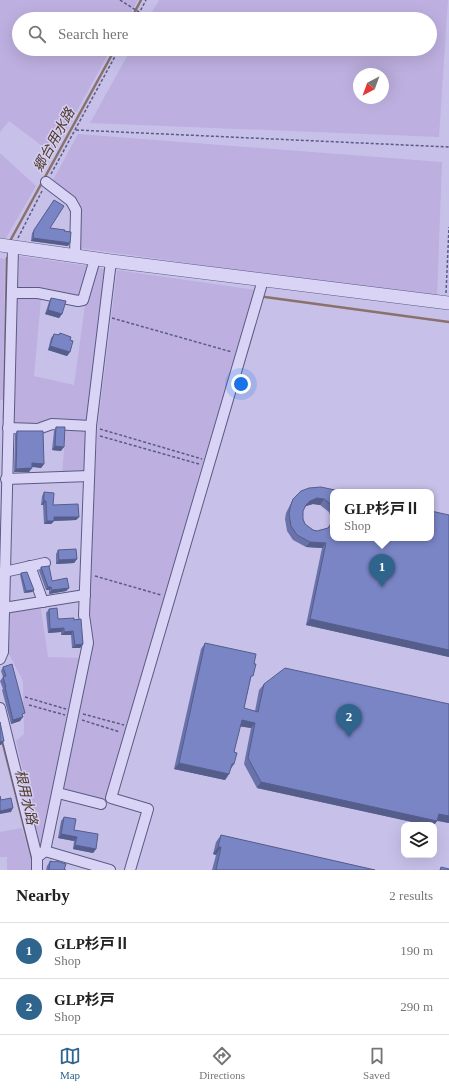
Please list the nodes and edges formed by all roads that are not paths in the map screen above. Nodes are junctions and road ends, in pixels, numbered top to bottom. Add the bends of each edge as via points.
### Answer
1 (46, 182) road end
2 (6, 246) edge
3 (75, 256) junction
4 (95, 259) junction
5 (111, 261) junction
6 (263, 280) junction
7 (12, 293) junction
8 (447, 303) edge
9 (4, 404) edge
10 (8, 428) junction
11 (91, 430) junction
12 (89, 476) junction
13 (6, 479) junction
14 (45, 563) dead end
15 (30, 566) junction
16 (4, 572) junction
17 (85, 595) junction
18 (43, 602) junction
19 (4, 608) junction
20 (0, 659) edge
21 (0, 708) edge
22 (58, 793) junction
23 (102, 804) dead end
24 (41, 854) junction
25 (37, 870) edge
26 (110, 870) edge
27 (130, 870) edge

1 - 3 street via 71,202 76,210
2 - 3 street
2 - 7 street
3 - 4 street
4 - 5 street
4 - 7 street via 84,300 38,293
5 - 6 street
5 - 11 street
6 - 8 street
6 - 27 street via 111,798 148,809
7 - 9 street
9 - 10 street
10 - 11 street via 38,429 52,424
10 - 13 street
11 - 12 street
12 - 13 street
12 - 17 street
13 - 16 street
14 - 15 street
15 - 16 street
15 - 18 street
16 - 19 street
17 - 18 street
17 - 22 street via 84,615 88,643
18 - 19 street
19 - 20 street via 3,652
21 - 24 street
22 - 23 street
22 - 24 street
24 - 25 street
24 - 26 street

